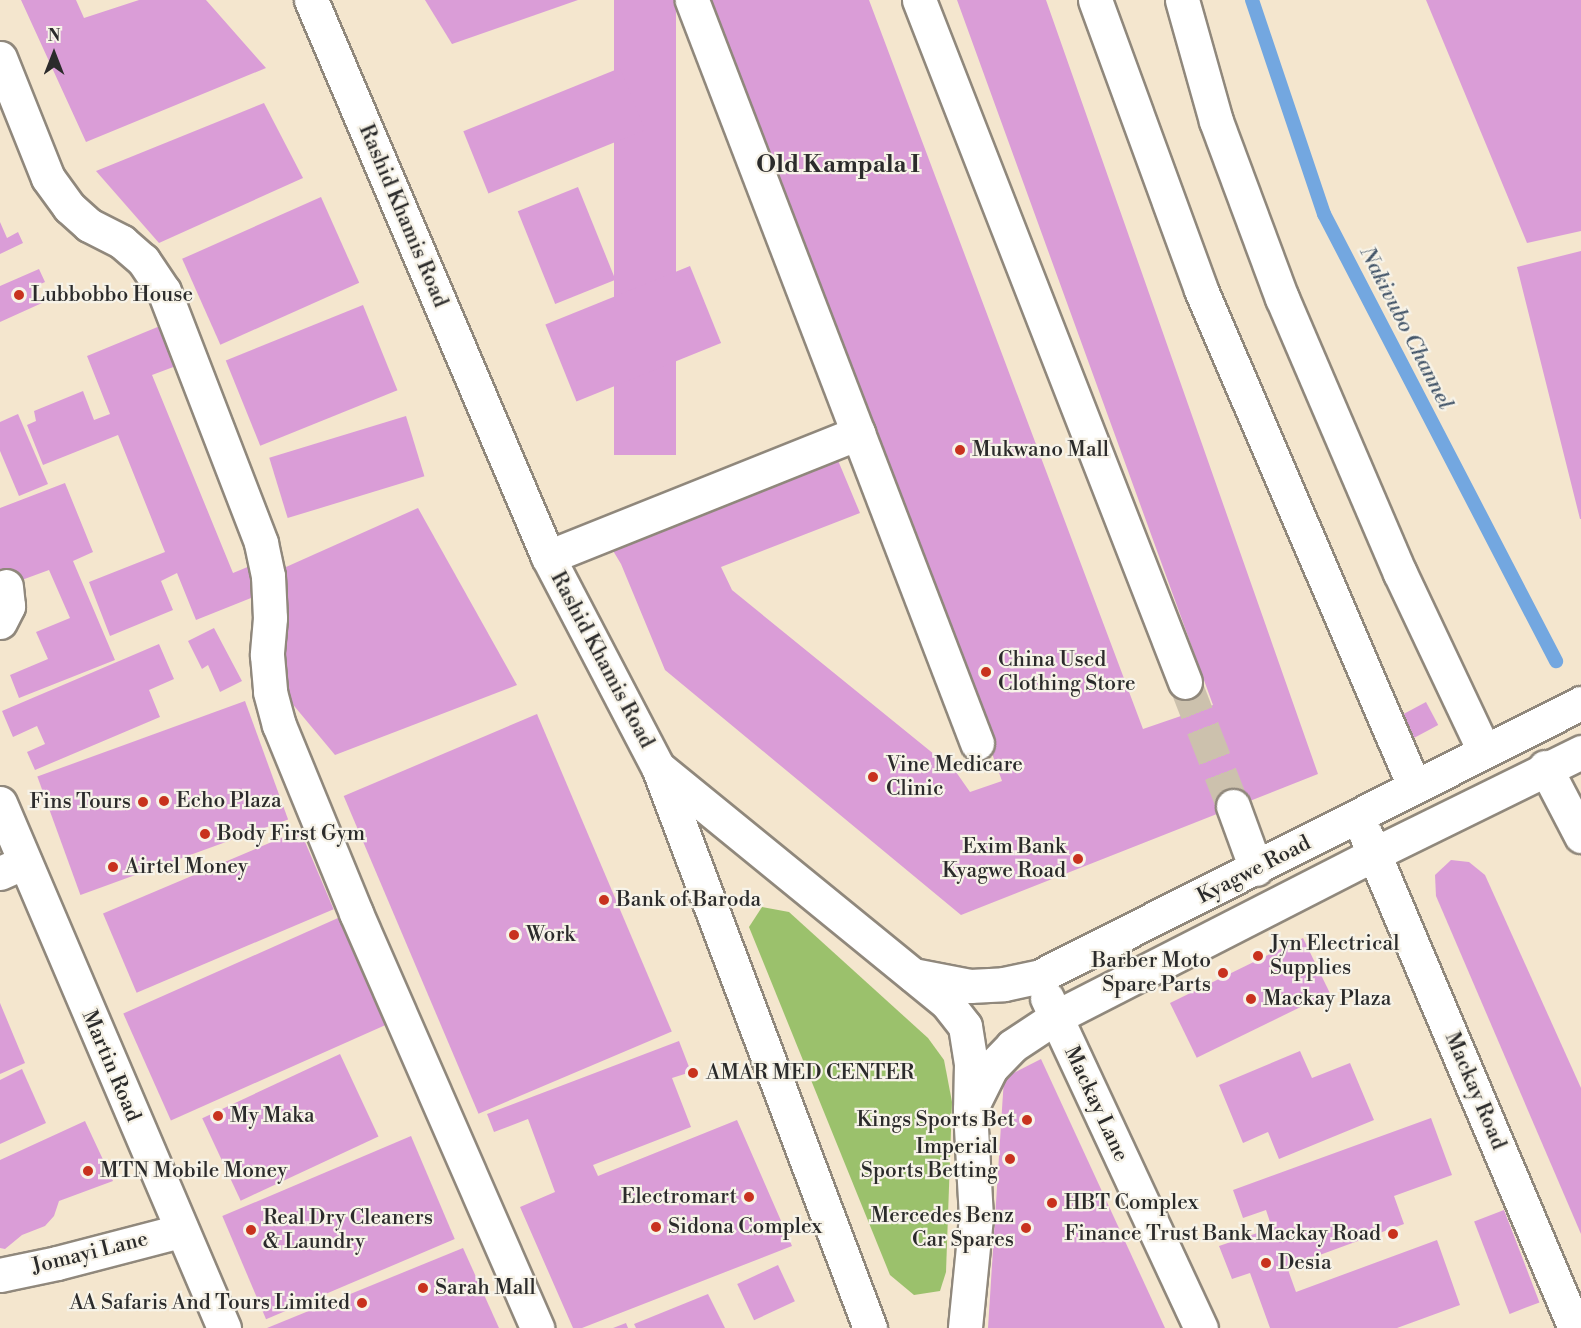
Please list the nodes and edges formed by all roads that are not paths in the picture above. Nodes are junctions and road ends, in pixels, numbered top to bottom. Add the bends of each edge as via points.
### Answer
1 (311, 0) edge
2 (692, 0) edge
3 (919, 0) edge
4 (1095, 0) edge
5 (1182, 0) edge
6 (0, 58) edge
7 (858, 433) junction
8 (548, 557) junction
9 (6, 586) dead end
10 (0, 622) edge
11 (1185, 682) tunnel mouth
12 (1581, 704) edge
13 (976, 743) dead end
14 (1484, 751) junction
15 (1581, 752) edge
16 (658, 767) junction
17 (1545, 767) junction
18 (1414, 786) junction
19 (0, 803) edge
20 (1233, 806) tunnel mouth
21 (1358, 818) junction
22 (1581, 836) edge
23 (1374, 854) junction
24 (13, 868) edge
25 (1256, 869) junction
26 (913, 975) junction
27 (1038, 977) junction
28 (1056, 1017) junction
29 (970, 1110) junction
30 (180, 1231) junction
31 (0, 1275) edge
32 (224, 1328) edge
33 (537, 1328) edge
34 (870, 1328) edge
35 (965, 1328) edge
36 (1201, 1328) edge
37 (1575, 1328) edge

1 - 8 street, Rashid Khamis Road
2 - 7 street
3 - 11 street
4 - 18 street via 1201,290
5 - 14 street via 1216,121 1282,298 1400,573
6 - 33 street via 48,178 89,225 122,242 143,260 164,291 261,543 268,576 270,692 279,725 356,913
7 - 8 street
7 - 13 street
8 - 16 street, Rashid Khamis Road
9 - 10 street via 8,606
12 - 14 street, Kyagwe Road
14 - 18 street, Kyagwe Road
15 - 17 street, Kyagwe Road
16 - 26 street
16 - 34 street, Rashid Khamis Road
17 - 22 street
17 - 23 street, Kyagwe Road
18 - 21 street, Kyagwe Road
19 - 24 street, Martin Road
20 - 25 street
21 - 23 street, Mackay Road
21 - 25 street, Kyagwe Road
23 - 28 street, Kyagwe Road
23 - 37 street, Mackay Road
24 - 30 street, Martin Road
25 - 27 street, Kyagwe Road
26 - 27 street, Kyagwe Road via 970,986
26 - 29 street via 947,1003 965,1026 971,1064
27 - 28 street, Mackay Lane
28 - 29 street, Kyagwe Road via 1012,1046 991,1068
28 - 36 street, Mackay Lane
29 - 35 street via 976,1217
30 - 31 street, Jomayi Lane
30 - 32 street, Martin Road

